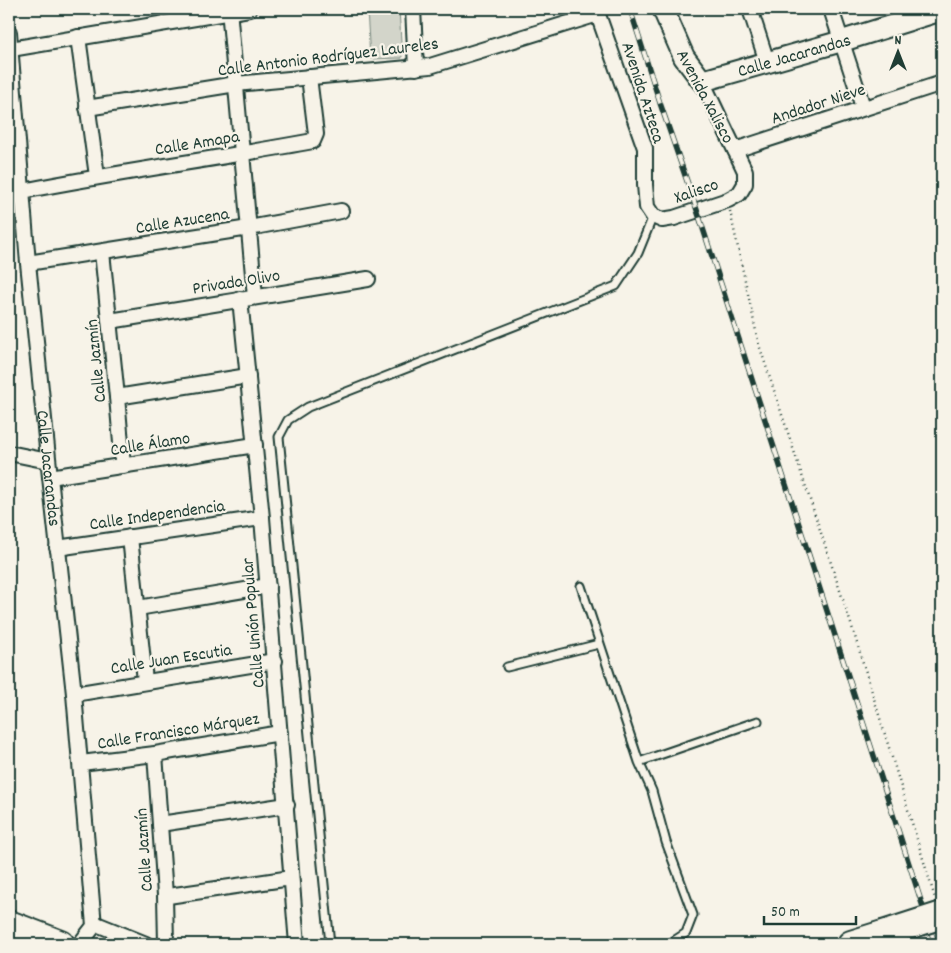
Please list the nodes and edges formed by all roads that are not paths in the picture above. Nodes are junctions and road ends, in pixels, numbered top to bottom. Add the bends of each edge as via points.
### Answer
1 (249, 9) edge
2 (413, 9) edge
3 (663, 9) edge
4 (750, 9) edge
5 (831, 9) edge
6 (229, 10) edge
7 (942, 10) edge
8 (597, 11) edge
9 (9, 32) edge
10 (78, 37) junction
11 (842, 41) junction
12 (10, 49) junction
13 (767, 62) junction
14 (416, 68) junction
15 (309, 77) junction
16 (702, 81) junction
17 (942, 83) edge
18 (236, 84) junction
19 (863, 107) junction
20 (87, 108) junction
21 (735, 150) junction
22 (243, 154) junction
23 (15, 172) edge
24 (97, 176) junction
25 (745, 184) joint
26 (23, 191) junction
27 (341, 211) dead end
28 (653, 216) junction
29 (249, 228) junction
30 (102, 252) junction
31 (28, 263) junction
32 (368, 279) dead end
33 (255, 297) junction
34 (240, 299) junction
35 (110, 321) junction
36 (248, 376) junction
37 (117, 397) junction
38 (255, 445) junction
39 (9, 453) edge
40 (48, 461) junction
41 (123, 466) junction
42 (50, 477) junction
43 (262, 518) junction
44 (130, 537) junction
45 (57, 548) junction
46 (268, 586) junction
47 (580, 586) dead end
48 (138, 608) junction
49 (599, 644) junction
50 (275, 661) junction
51 (507, 667) dead end
52 (145, 681) junction
53 (74, 694) junction
54 (758, 721) dead end
55 (280, 733) junction
56 (155, 754) junction
57 (639, 762) junction
58 (81, 763) junction
59 (287, 805) junction
60 (160, 824) junction
61 (291, 878) junction
62 (165, 895) junction
63 (939, 908) edge
64 (94, 923) junction
65 (9, 924) edge
66 (61, 944) edge
67 (80, 944) edge
68 (146, 944) edge
69 (166, 944) edge
70 (297, 944) edge
71 (330, 944) edge
72 (669, 944) edge
73 (851, 944) edge

1 - 6 street
2 - 14 street
3 - 16 street, Avenida Xalisco via 684,57
4 - 13 street
5 - 11 street
6 - 10 street
6 - 18 street
7 - 11 street, Calle Jacarandas
8 - 14 street, Calle Antonio Rodríguez Laureles
8 - 28 street, Avenida Azteca via 645,148 647,206
9 - 12 street, Calle Jacarandas
10 - 12 street
10 - 20 street
11 - 13 street, Calle Jacarandas
11 - 19 street
12 - 23 street, Calle Jacarandas
13 - 16 street, Calle Jacarandas
14 - 15 street, Calle Antonio Rodríguez Laureles
15 - 18 street, Calle Antonio Rodríguez Laureles
15 - 22 street, Calle Amapa via 316,134 313,141
16 - 21 street, Avenida Xalisco
17 - 19 street, Andador Nieve
18 - 20 street, Calle Antonio Rodríguez Laureles
18 - 22 street
19 - 21 street, Andador Nieve
20 - 24 street
21 - 25 street, Avenida Xalisco via 745,171
22 - 24 street, Calle Amapa
22 - 29 street
23 - 26 street, Calle Jacarandas
24 - 26 street, Calle Amapa
25 - 28 street, Xalisco via 739,194 728,200 674,218 662,220
26 - 31 street, Calle Jacarandas
27 - 29 street, Calle Azucena
28 - 71 lane via 638,253 616,286 308,407 288,420 279,438
29 - 30 street, Calle Azucena
29 - 33 street
30 - 31 street, Calle Azucena
30 - 35 street, Calle Jazmín
31 - 40 street, Calle Jacarandas
32 - 33 street, Privada Olivo
33 - 34 street, Privada Olivo
34 - 35 street, Privada Olivo
34 - 36 street, Calle Unión Popular
35 - 37 street, Calle Jazmín
36 - 37 street
36 - 38 street, Calle Unión Popular
37 - 41 street, Calle Jazmín
38 - 41 street, Calle Álamo
38 - 43 street, Calle Unión Popular
39 - 40 street
40 - 42 street, Calle Jacarandas
41 - 42 street, Calle Álamo
42 - 45 street, Calle Jacarandas
43 - 44 street, Calle Independencia
43 - 46 street, Calle Unión Popular
44 - 45 street, Calle Independencia
44 - 48 street
45 - 53 street, Calle Jacarandas
46 - 48 street
46 - 50 street, Calle Unión Popular
47 - 49 lane
48 - 52 street
49 - 51 lane
49 - 57 lane
50 - 52 street, Calle Juan Escutia
50 - 55 street, Calle Unión Popular
52 - 53 street, Calle Juan Escutia
53 - 58 street, Calle Jacarandas
54 - 57 lane
55 - 56 street, Calle Francisco Márquez
55 - 59 street, Calle Unión Popular
56 - 58 street, Calle Francisco Márquez
56 - 60 street, Calle Jazmín
57 - 72 lane via 652,791 666,842 693,916 686,933
58 - 64 street, Calle Jacarandas
59 - 60 street
59 - 61 street, Calle Unión Popular
60 - 62 street, Calle Jazmín
61 - 62 street
61 - 70 street, Calle Unión Popular
62 - 69 street, Calle Jazmín
63 - 73 highway, bridge via 883,934
64 - 67 street
64 - 68 street
65 - 66 highway

